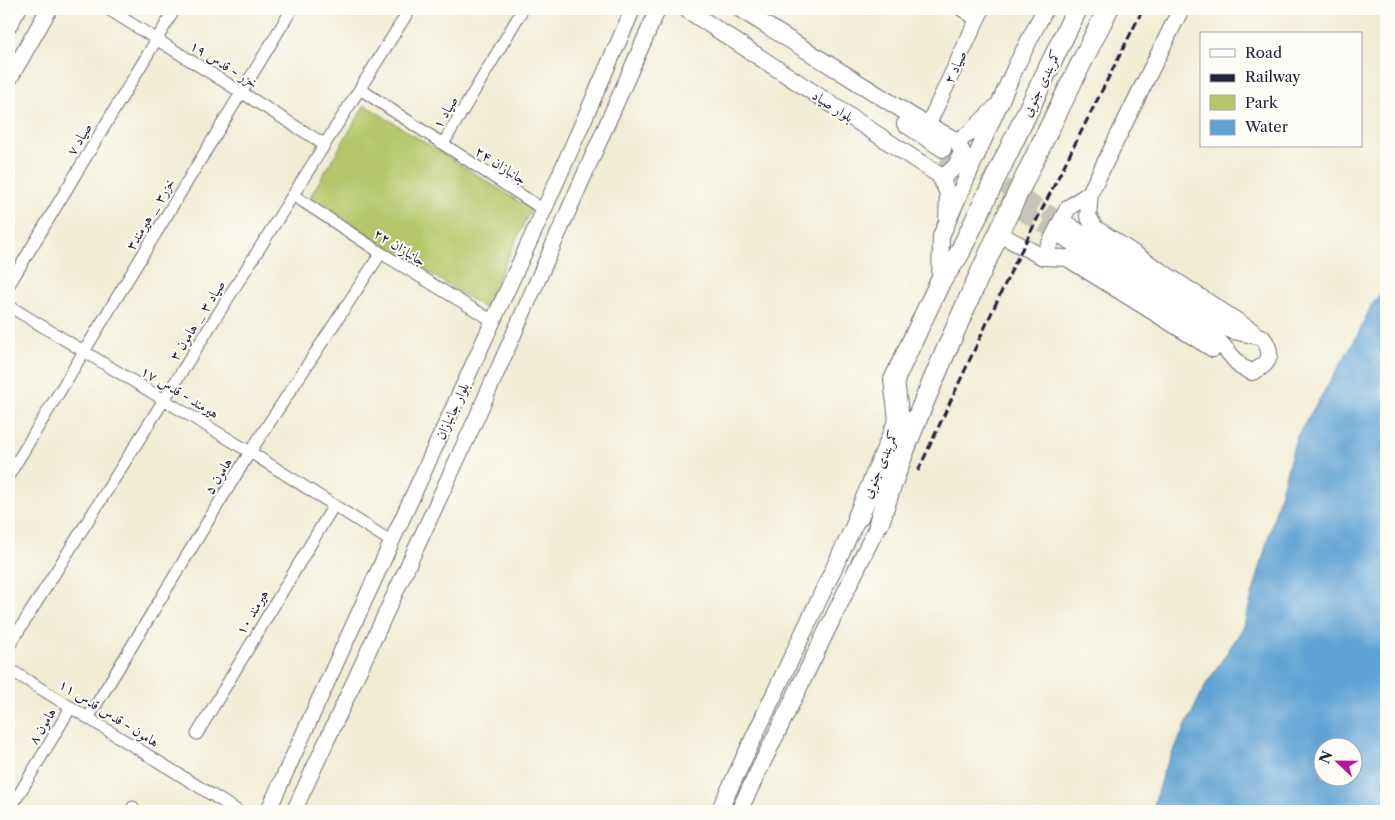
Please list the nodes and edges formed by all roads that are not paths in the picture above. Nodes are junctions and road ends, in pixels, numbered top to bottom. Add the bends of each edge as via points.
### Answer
1 (18, 9) edge
2 (49, 9) edge
3 (108, 9) edge
4 (175, 9) edge
5 (292, 9) edge
6 (410, 9) edge
7 (524, 9) edge
8 (633, 9) edge
9 (658, 9) edge
10 (686, 9) edge
11 (741, 9) edge
12 (959, 9) edge
13 (1045, 9) edge
14 (1077, 9) edge
15 (1108, 9) edge
16 (1181, 9) edge
17 (979, 14) edge
18 (9, 25) edge
19 (156, 39) junction
20 (9, 79) edge
21 (360, 89) junction
22 (241, 92) junction
23 (1001, 102) junction
24 (584, 120) junction
25 (928, 125) junction
26 (605, 130) junction
27 (324, 144) junction
28 (443, 144) junction
29 (944, 157) junction
30 (1090, 193) junction
31 (293, 196) junction
32 (544, 210) junction
33 (947, 222) junction
34 (997, 233) junction
35 (381, 253) junction
36 (1043, 257) junction
37 (940, 282) junction
38 (9, 285) edge
39 (9, 306) edge
40 (493, 321) junction
41 (1262, 338) junction
42 (84, 351) junction
43 (1241, 367) junction
44 (164, 400) junction
45 (453, 409) junction
46 (476, 419) junction
47 (250, 452) junction
48 (886, 472) junction
49 (9, 475) edge
50 (334, 505) junction
51 (858, 517) joint
52 (879, 523) joint
53 (392, 542) junction
54 (839, 556) junction
55 (858, 565) junction
56 (9, 646) edge
57 (795, 650) junction
58 (812, 658) junction
59 (9, 669) edge
60 (71, 707) junction
61 (88, 718) junction
62 (196, 734) dead end
63 (9, 811) edge
64 (238, 811) edge
65 (268, 811) edge
66 (294, 811) edge
67 (719, 811) edge
68 (739, 811) edge

1 - 18 main road
2 - 20 main road
3 - 19 street, خزر - قدس ۱۹
4 - 19 street, صیاد ۷
5 - 22 street, خزر۳ _ هیرمند۳
6 - 21 street, صیاد ۳ _ هامون ۳
7 - 28 street, صیاد ۱
8 - 24 street, بلوار جانبازان
9 - 26 street, بلوار جانبازان
10 - 29 main road, بلوار صیاد via 721,32
11 - 25 main road
11 - 29 main road via 775,41
12 - 17 street
13 - 23 main road
14 - 37 highway, کمربندی جنوبی via 958,256
15 - 34 highway, کمربندی جنوبی
16 - 30 main road
17 - 25 street, صیاد ۲
19 - 22 street, خزر - قدس ۱۹
19 - 38 street, صیاد ۷
21 - 27 street, صیاد ۳ _ هامون ۳
21 - 28 street, صیاد ۱
22 - 27 street, خزر - قدس ۱۹
22 - 42 street, خزر۳ _ هیرمند۳
23 - 29 main road
23 - 33 main road
24 - 26 street
24 - 32 street, بلوار جانبازان
25 - 29 main road
26 - 46 street, بلوار جانبازان
27 - 31 street, صیاد ۳ _ هامون ۳
28 - 32 street, جانبازان ۲۴
29 - 33 main road
30 - 36 main road via 1068,208
30 - 41 main road via 1088,216 1095,228
31 - 35 street, جانبازان ۲۲
31 - 44 street, صیاد ۳ _ هامون ۳
32 - 40 street, بلوار جانبازان
33 - 37 main road via 941,236
34 - 36 main road
34 - 48 highway, کمربندی جنوبی
35 - 40 street, جانبازان ۲۲
35 - 47 street, هامون ۵
36 - 43 main road via 1067,258
37 - 48 highway, کمربندی جنوبی via 894,380 898,420
39 - 42 street, هیرمند - قدس ۱۷
40 - 45 street, بلوار جانبازان
41 - 43 main road via 1268,346 1269,357 1263,368 1252,372
41 - 43 main road via 1212,322 1067,232 1216,338
42 - 44 street, هیرمند - قدس ۱۷
42 - 49 street, خزر۳ _ هیرمند۳
44 - 47 street, هیرمند - قدس ۱۷
44 - 56 street, صیاد ۳ _ هامون ۳
45 - 46 street
45 - 53 street, بلوار جانبازان
46 - 66 street, بلوار جانبازان
47 - 50 street, هیرمند - قدس ۱۷
47 - 61 street, هامون ۵
48 - 51 highway, کمربندی جنوبی
48 - 52 highway, کمربندی جنوبی
50 - 53 street, هیرمند - قدس ۱۷
50 - 62 street, هیرمند ۱۰
51 - 54 main road, کمربندی جنوبی
52 - 55 main road, کمربندی جنوبی
53 - 65 street, بلوار جانبازان
54 - 55 main road
54 - 57 main road, کمربندی جنوبی
55 - 58 main road, کمربندی جنوبی
57 - 58 main road
57 - 67 main road, کمربندی جنوبی
58 - 68 main road, کمربندی جنوبی
59 - 60 street, هامون - قدس قدس ۱۱
60 - 61 street, هامون - قدس قدس ۱۱
60 - 63 street, هامون ۸
61 - 64 street, هامون - قدس قدس ۱۱

